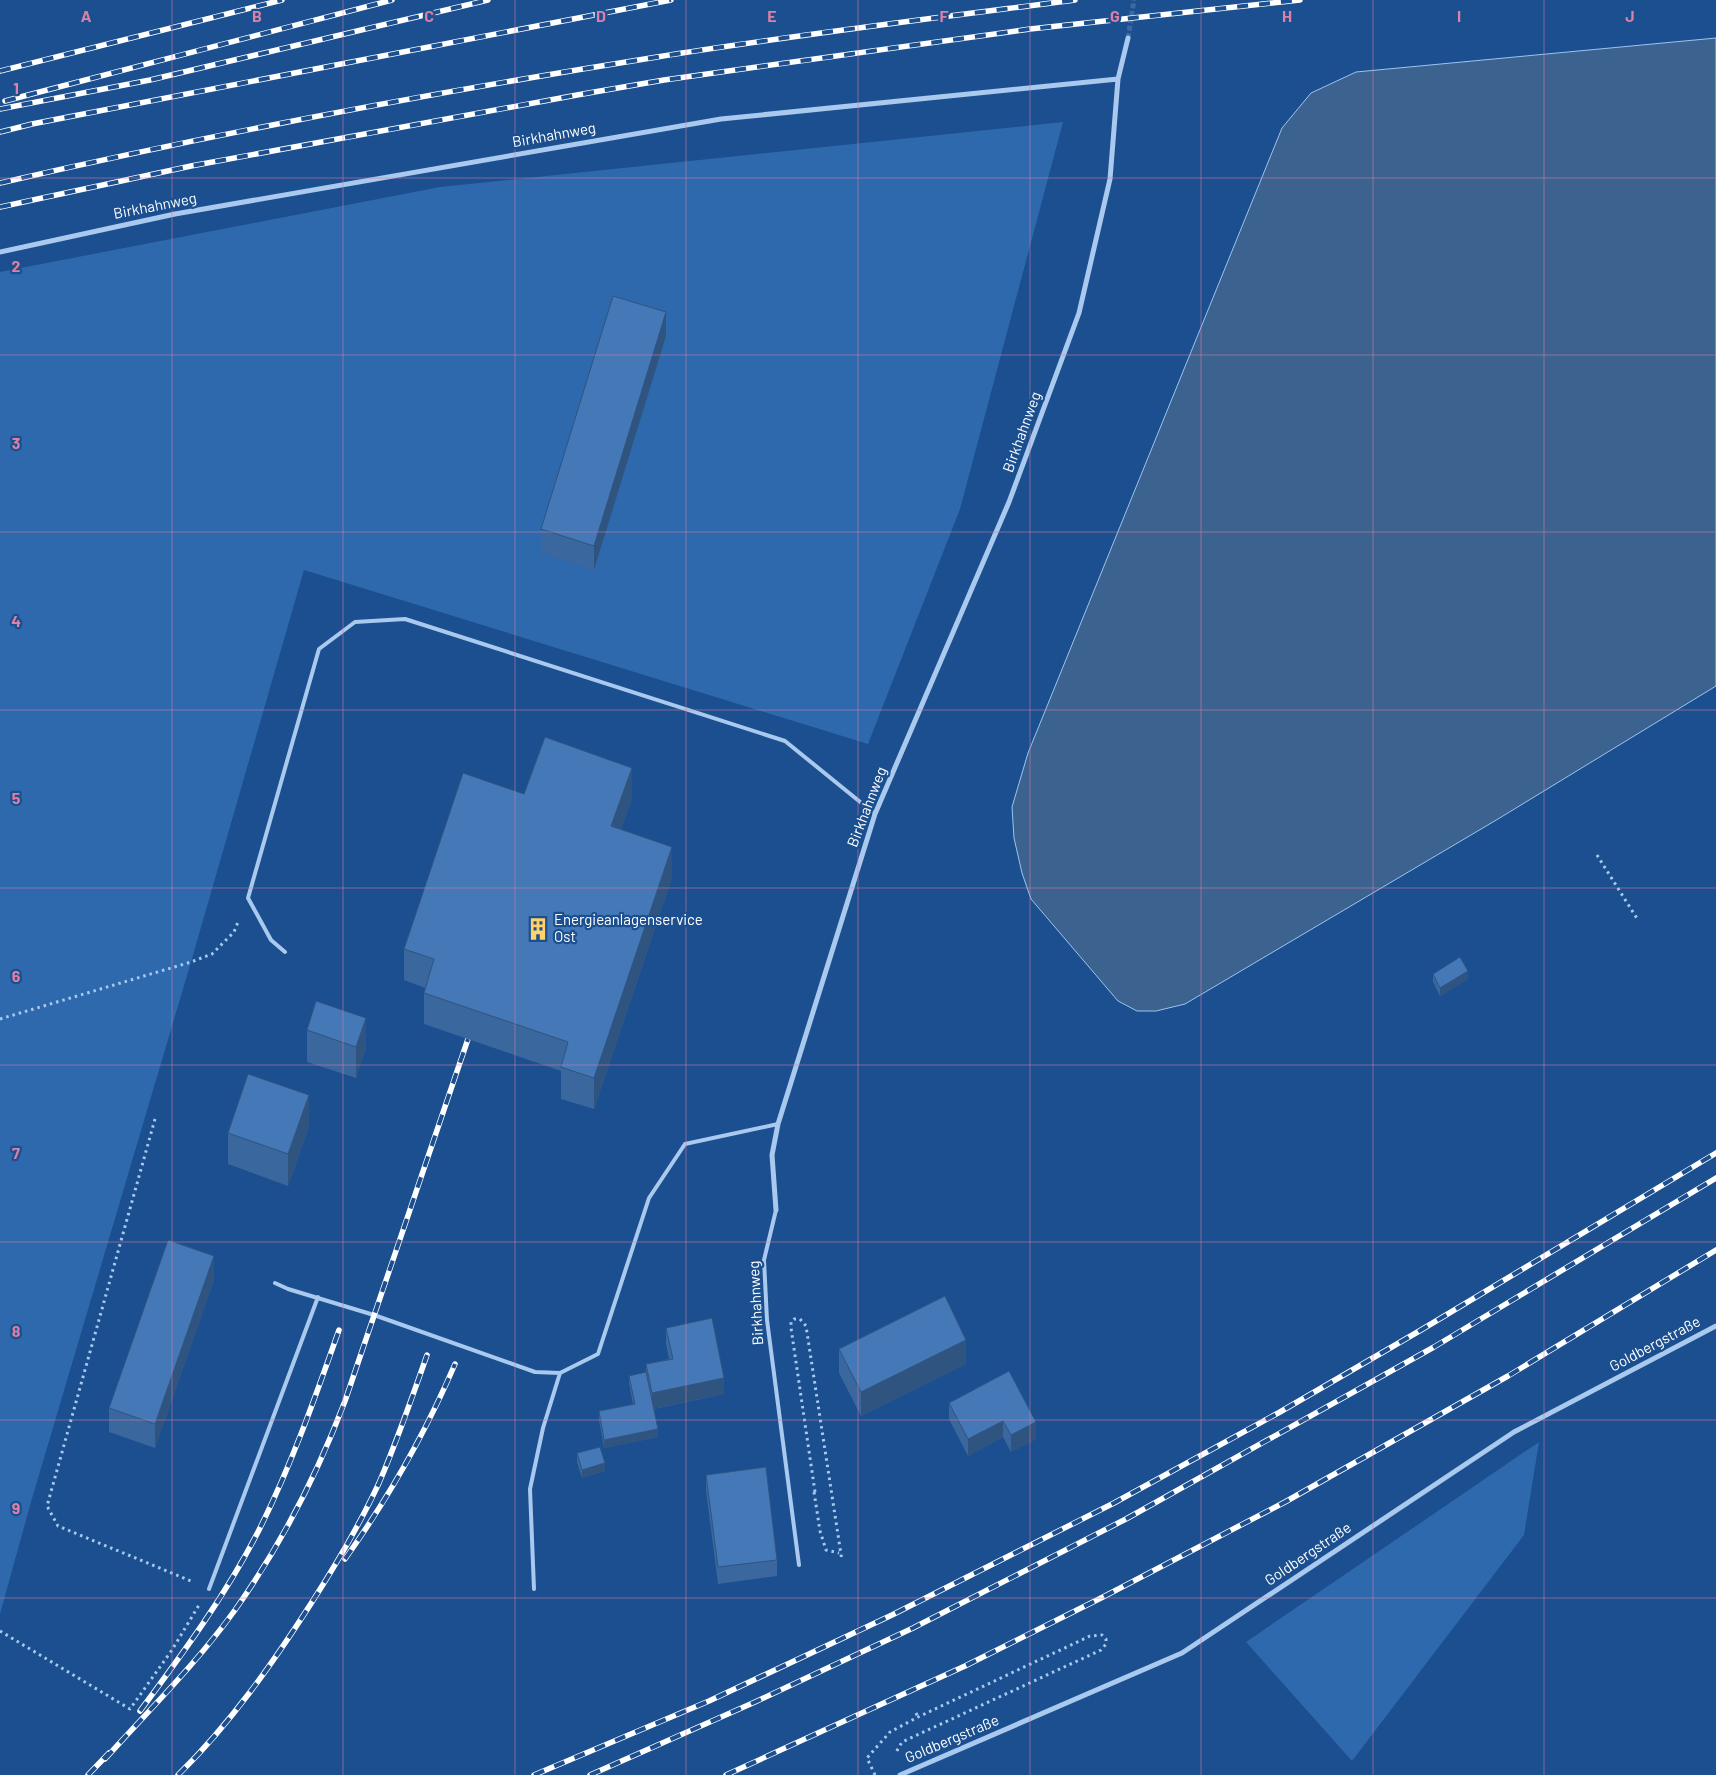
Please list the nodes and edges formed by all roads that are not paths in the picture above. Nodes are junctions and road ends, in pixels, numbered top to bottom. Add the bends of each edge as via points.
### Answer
1 (1128, 38) tunnel mouth
2 (1118, 79) junction
3 (0, 252) edge
4 (875, 814) junction
5 (285, 952) dead end
6 (778, 1124) junction
7 (776, 1210) joint
8 (275, 1283) dead end
9 (318, 1297) junction
10 (1716, 1326) edge
11 (560, 1373) junction
12 (799, 1565) dead end
13 (209, 1589) road end
14 (534, 1589) dead end
15 (900, 1775) edge

1 - 2 street, Birkhahnweg
2 - 3 street, Birkhahnweg via 721,119 175,214
2 - 4 street, Birkhahnweg via 1110,179 1079,313 1009,502
4 - 5 lane via 785,742 405,619 355,622 319,649 248,898 271,940
4 - 6 street, Birkhahnweg
6 - 7 street, Birkhahnweg via 772,1155
6 - 11 lane via 685,1144 649,1198 598,1354
7 - 12 lane, Birkhahnweg via 764,1260 766,1320
8 - 9 lane
9 - 11 lane via 535,1372
9 - 13 lane
10 - 15 street, Goldbergstraße via 1514,1432 1182,1653
11 - 14 lane via 543,1428 530,1489

